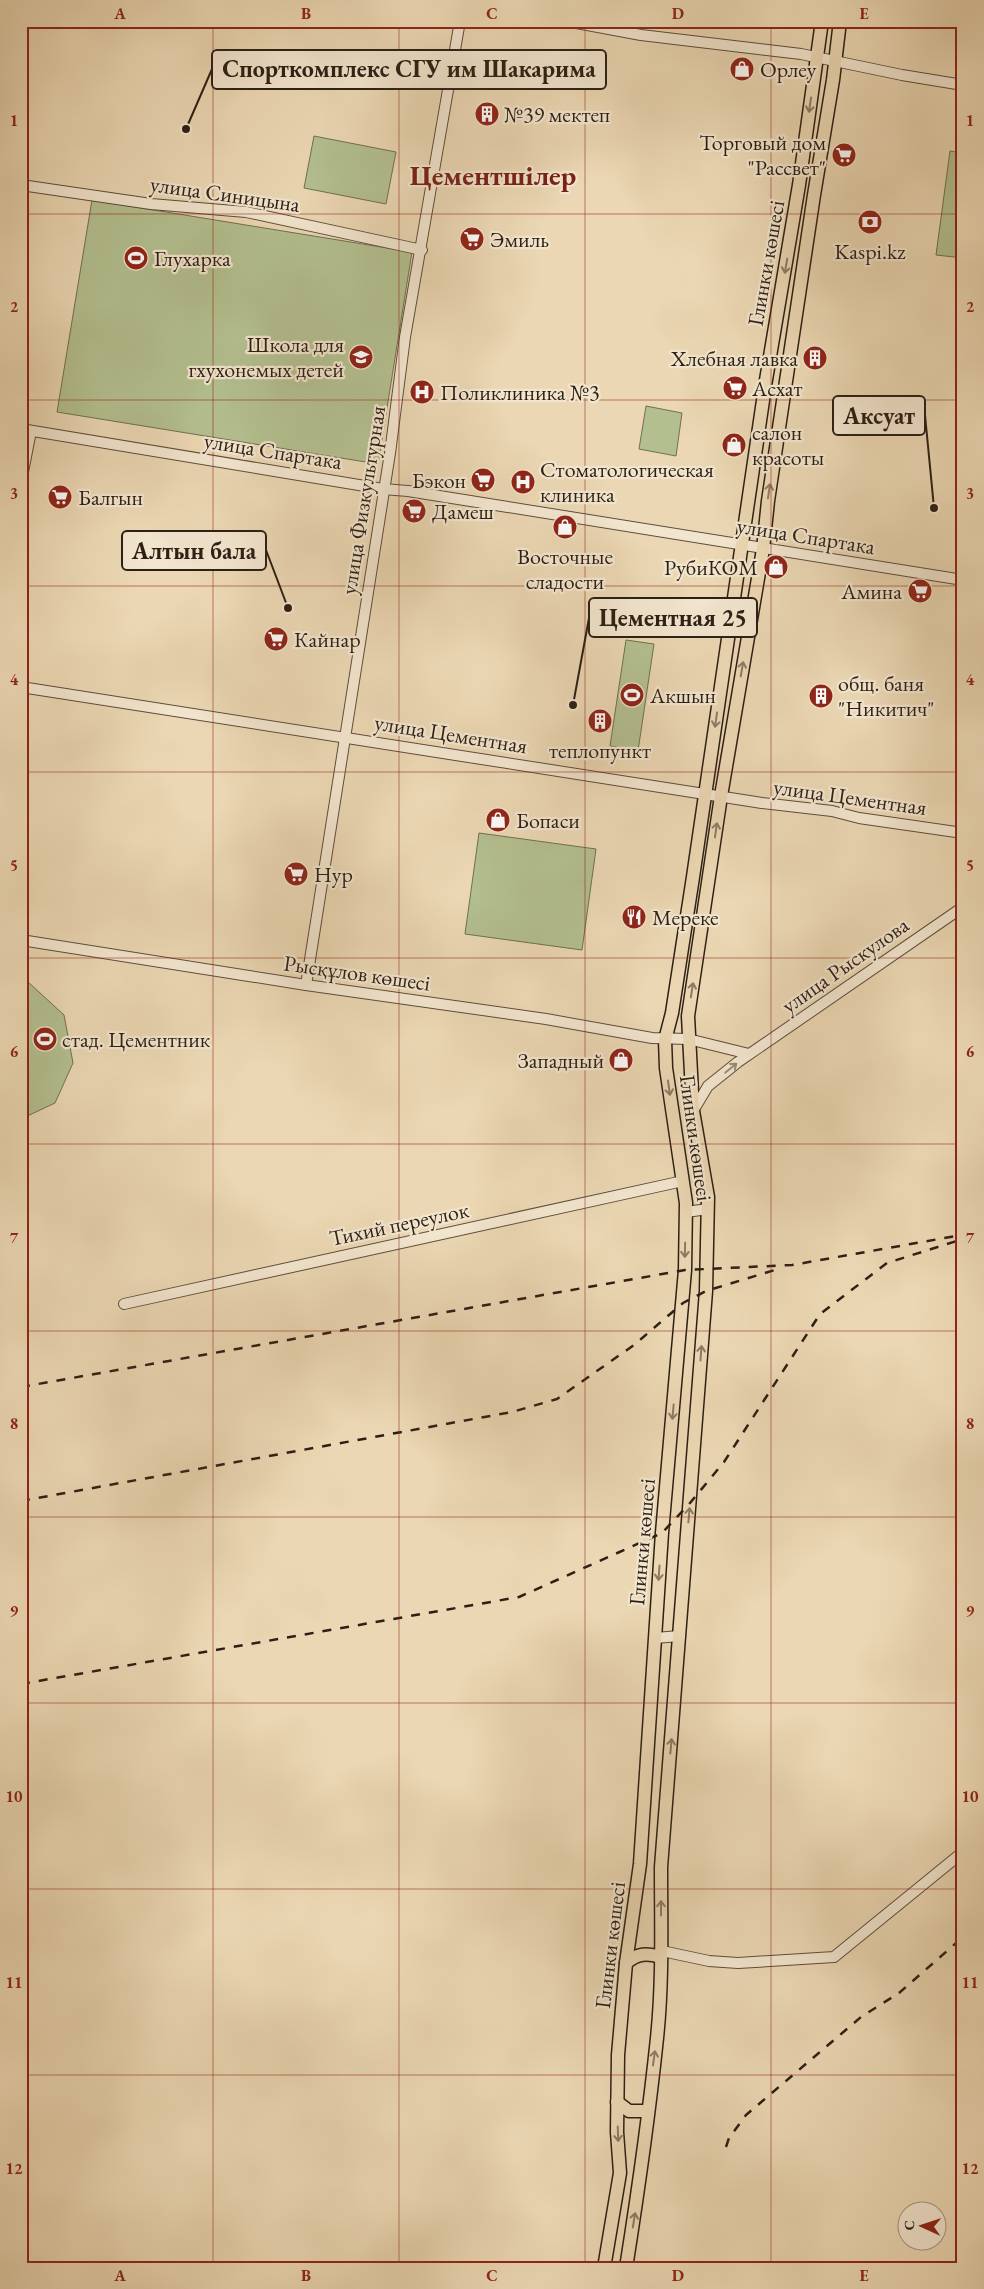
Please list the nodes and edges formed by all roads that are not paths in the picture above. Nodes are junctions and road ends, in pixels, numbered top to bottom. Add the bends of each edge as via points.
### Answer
1 (460, 21) edge
2 (566, 21) edge
3 (822, 21) edge
4 (840, 21) edge
5 (816, 56) junction
6 (835, 62) junction
7 (963, 84) edge
8 (21, 185) edge
9 (422, 250) junction
10 (26, 430) edge
11 (21, 482) edge
12 (383, 489) junction
13 (743, 545) junction
14 (763, 549) junction
15 (963, 580) edge
16 (21, 686) edge
17 (346, 736) junction
18 (706, 794) junction
19 (721, 796) junction
20 (963, 833) edge
21 (963, 907) edge
22 (21, 940) edge
23 (306, 985) junction
24 (688, 1039) junction
25 (664, 1040) junction
26 (749, 1054) junction
27 (693, 1111) junction
28 (683, 1181) junction
29 (708, 1209) junction
30 (686, 1212) junction
31 (124, 1304) dead end
32 (680, 1636) junction
33 (654, 1638) junction
34 (963, 1852) edge
35 (662, 1954) junction
36 (626, 1963) junction
37 (617, 2102) junction
38 (647, 2111) junction
39 (604, 2268) edge
40 (626, 2268) edge

1 - 9 street, улица Физкультурная
2 - 5 street via 641,35
3 - 5 main road, Глинки көшесі
4 - 6 main road, Глинки көшесі
5 - 6 street
5 -> 13 main road, Глинки көшесі
6 - 7 street
14 -> 6 main road, Глинки көшесі
8 - 9 street, улица Синицына via 151,204 246,212
9 - 12 street, улица Физкультурная via 405,338
10 - 11 street
10 - 12 street, улица Спартака
12 - 13 street, улица Спартака
12 - 17 street, улица Физкультурная
13 - 14 street, улица Спартака
13 -> 18 main road, Глинки көшесі
14 - 15 street, улица Спартака
19 -> 14 main road, Глинки көшесі
16 - 17 street, улица Цементная
17 - 18 street, улица Цементная
17 - 23 street, улица Физкультурная
18 - 19 street, улица Цементная
18 - 25 main road, Глинки көшесі via 672,1013
19 - 20 street, улица Цементная
24 -> 19 main road, Глинки көшесі via 688,1016
21 - 26 street, улица Рыскулова
22 - 23 street, Рысқұлов көшесі
23 - 25 street, Рысқұлов көшесі
24 - 25 street, Рысқұлов көшесі
24 - 26 street
24 - 27 main road, Глинки көшесі
25 -> 28 main road, Глинки көшесі
27 -> 26 street, улица Рыскулова via 708,1086
27 - 29 main road, Глинки көшесі
28 - 30 main road, Глинки көшесі
28 - 31 street, Тихий переулок
29 - 30 street
32 -> 29 main road, Глинки көшесі via 706,1291
30 -> 33 main road, Глинки көшесі via 685,1270
32 - 33 street
35 -> 32 main road, Глинки көшесі via 661,1867
33 - 36 main road, Глинки көшесі via 640,1864
34 - 35 street via 834,1957 709,1962
35 - 36 main road via 642,1954
38 -> 35 main road, Глинки көшесі via 657,2038
36 - 37 main road, Глинки көшесі
37 - 38 main road via 629,2111
37 -> 39 main road, Глинки көшесі via 620,2172
40 -> 38 main road, Глинки көшесі

